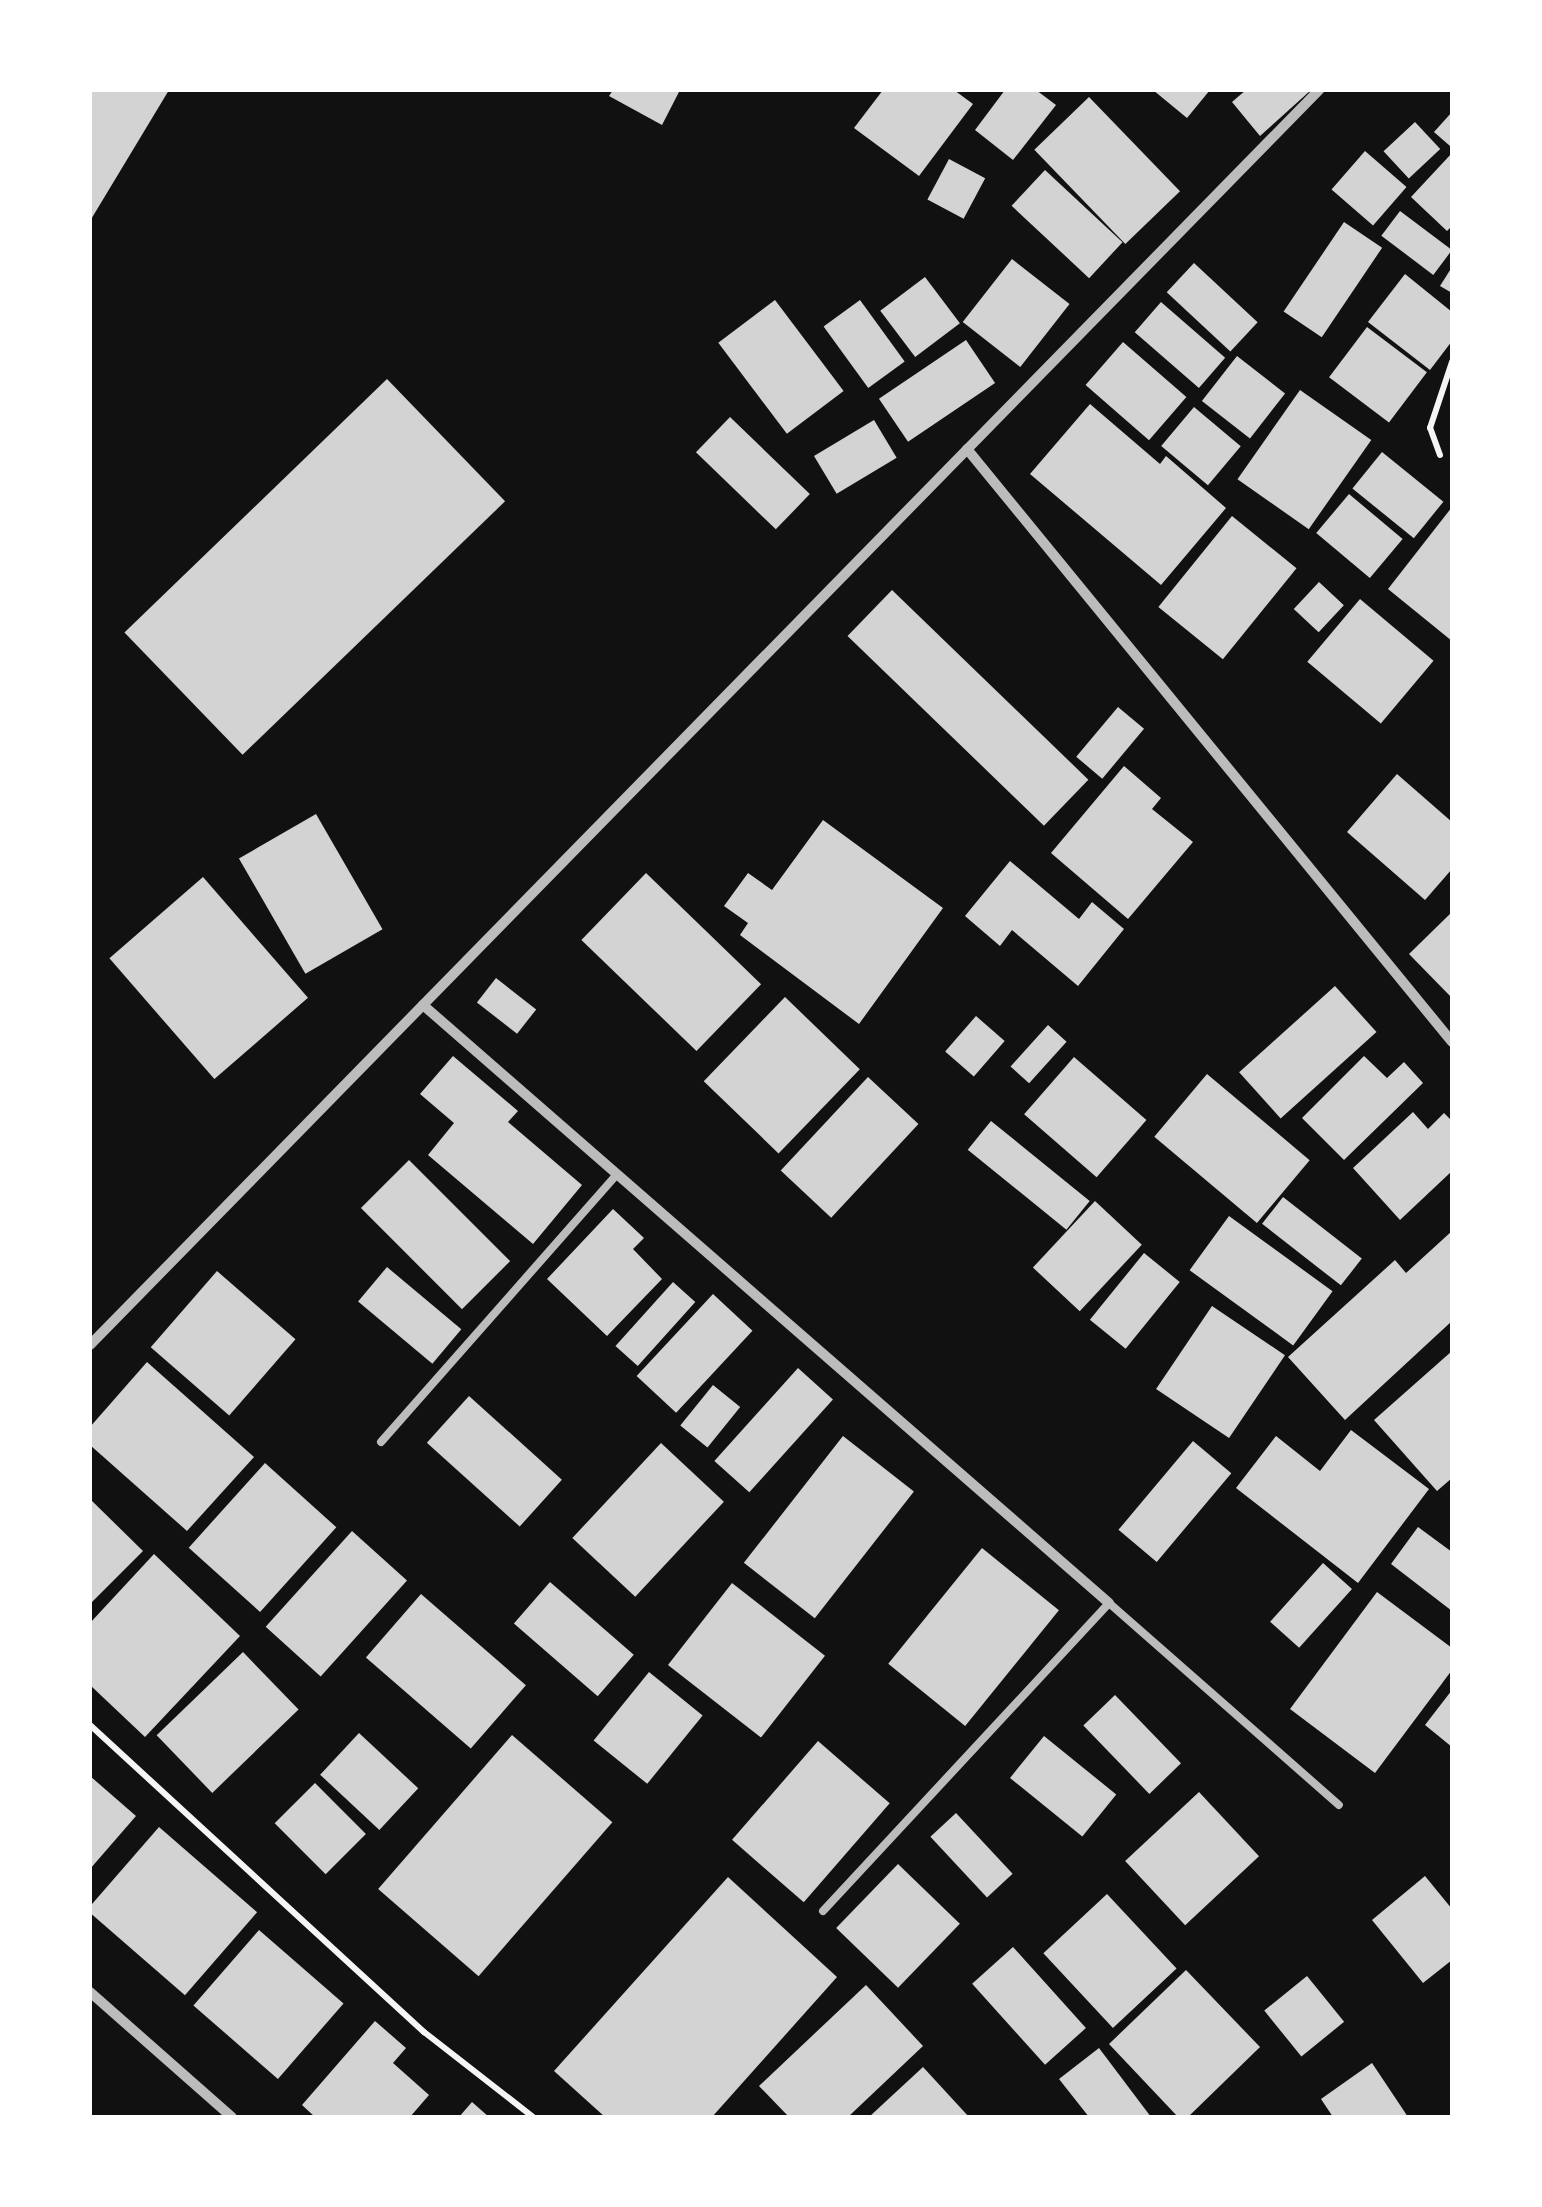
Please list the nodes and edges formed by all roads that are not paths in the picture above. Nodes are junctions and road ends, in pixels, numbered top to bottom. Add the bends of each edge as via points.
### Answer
1 (1319, 90) edge
2 (967, 449) junction
3 (423, 1004) junction
4 (1452, 1042) edge
5 (616, 1174) junction
6 (90, 1345) edge
7 (382, 1442) dead end
8 (1109, 1602) junction
9 (1339, 1805) dead end
10 (823, 1911) dead end
11 (90, 1992) edge
12 (232, 2117) edge

1 - 2 street
2 - 3 street
2 - 4 street
3 - 5 street
3 - 6 street
5 - 7 lane
5 - 8 street
8 - 9 lane
8 - 10 lane
11 - 12 street

